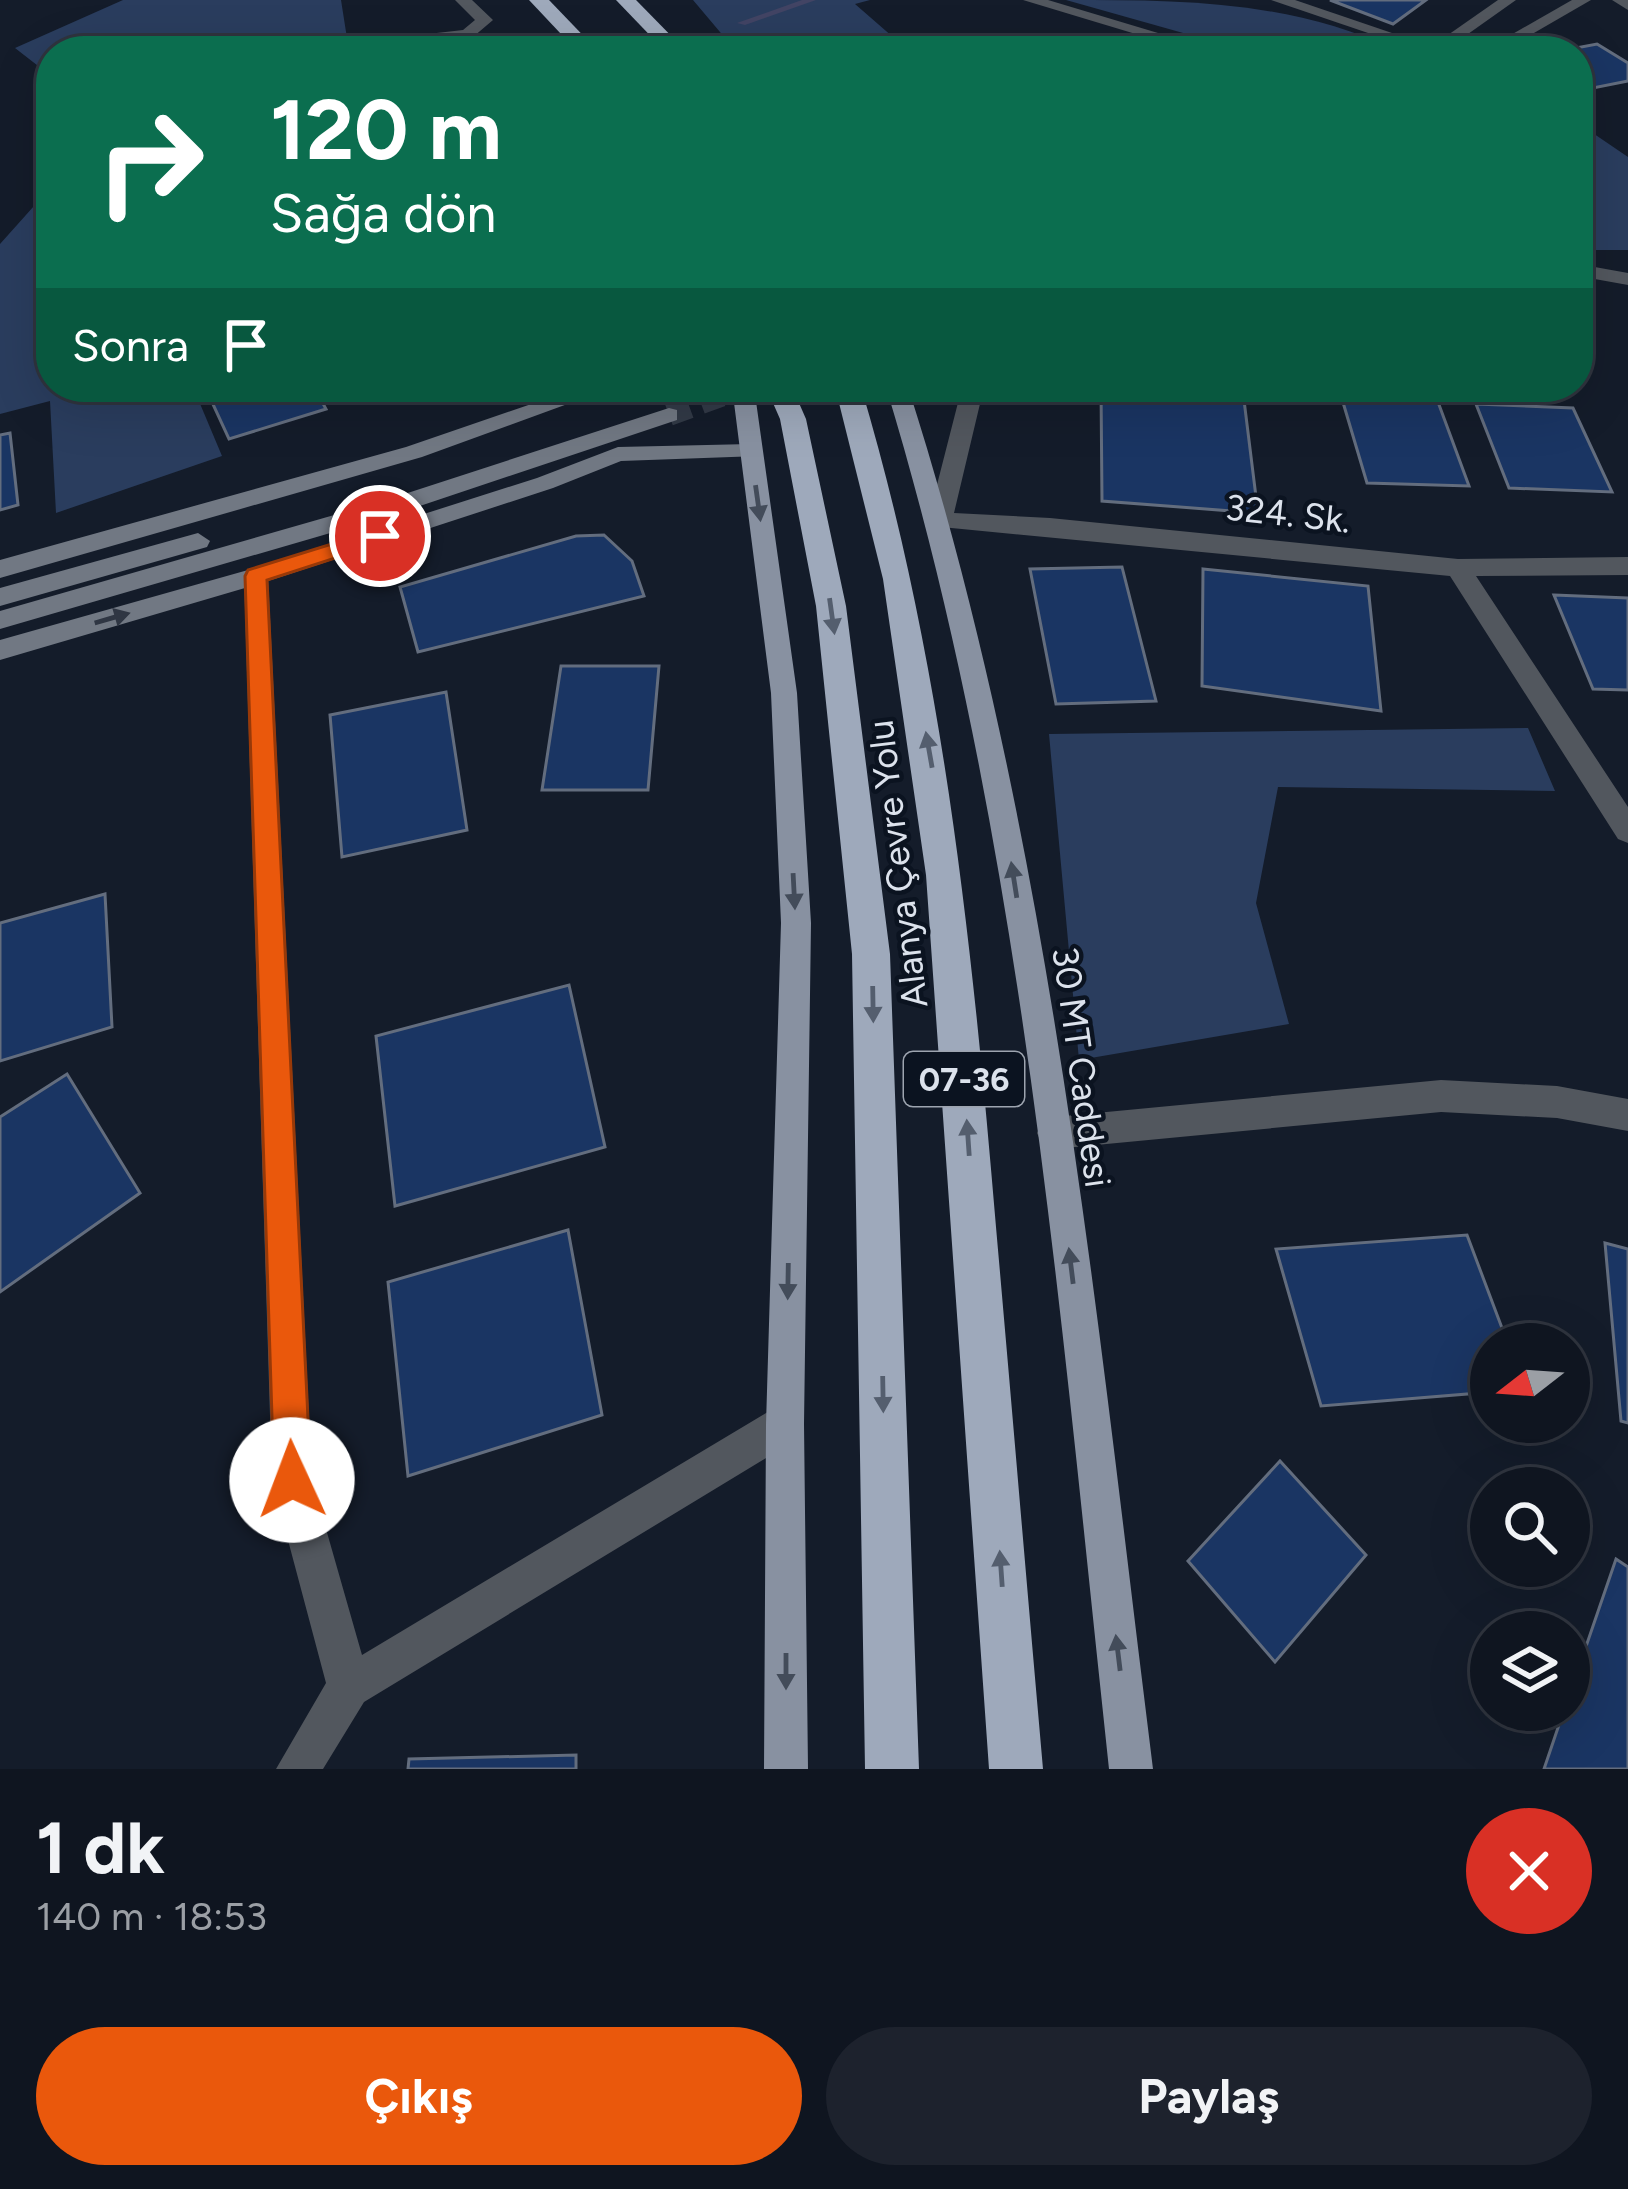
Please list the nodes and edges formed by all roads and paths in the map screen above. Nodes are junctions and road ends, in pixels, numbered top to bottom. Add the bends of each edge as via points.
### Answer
1 (463, 0) edge
2 (538, 0) edge
3 (1031, 0) edge
4 (1279, 0) edge
5 (1508, 0) edge
6 (1583, 0) edge
7 (1620, 0) edge
8 (630, 4) edge
9 (1628, 5) edge
10 (446, 36) edge
11 (574, 36) edge
12 (661, 36) edge
13 (1157, 36) edge
14 (1388, 36) edge
15 (1455, 36) edge
16 (1518, 36) edge
17 (1593, 273) edge
18 (1628, 279) edge
19 (559, 402) edge
20 (745, 402) edge
21 (852, 402) edge
22 (902, 402) edge
23 (969, 402) edge
24 (786, 403) edge
25 (751, 451) junction
26 (940, 520) junction
27 (1628, 566) edge
28 (1457, 568) junction
29 (0, 569) edge
30 (256, 576) junction
31 (0, 597) edge
32 (0, 620) edge
33 (0, 650) edge
34 (1628, 830) edge
35 (1628, 1115) edge
36 (1054, 1132) junction
37 (784, 1424) junction
38 (349, 1687) junction
39 (298, 1769) edge
40 (786, 1769) edge
41 (892, 1769) edge
42 (1016, 1769) edge
43 (1131, 1769) edge

1 - 10 street via 484,20 467,34
2 - 11 highway
3 - 13 street
4 - 14 street
5 - 15 street
6 - 16 street
7 - 9 street
8 - 12 highway
17 - 18 street
19 - 29 street via 414,452
20 - 25 main road
42 -> 21 highway, Alanya Çevre Yolu / 07-36 via 962,1051 932,765 889,535
22 - 26 main road, 30 MT Caddesi
23 - 26 street
24 -> 41 highway, Alanya Çevre Yolu / 07-36 via 831,606 872,954
25 - 30 street via 618,454
25 -> 37 main road via 784,693 796,923
26 - 28 street, 324. Sk.
36 -> 26 main road, 30 MT Caddesi via 993,746
27 - 28 street, 324. Sk.
28 - 34 street
33 -> 30 street
30 - 38 street via 292,1480
31 - 32 street via 663,406 391,507
35 - 36 street via 1442,1096
43 -> 36 main road, 30 MT Caddesi
37 - 38 street
37 -> 40 main road
38 - 39 street

